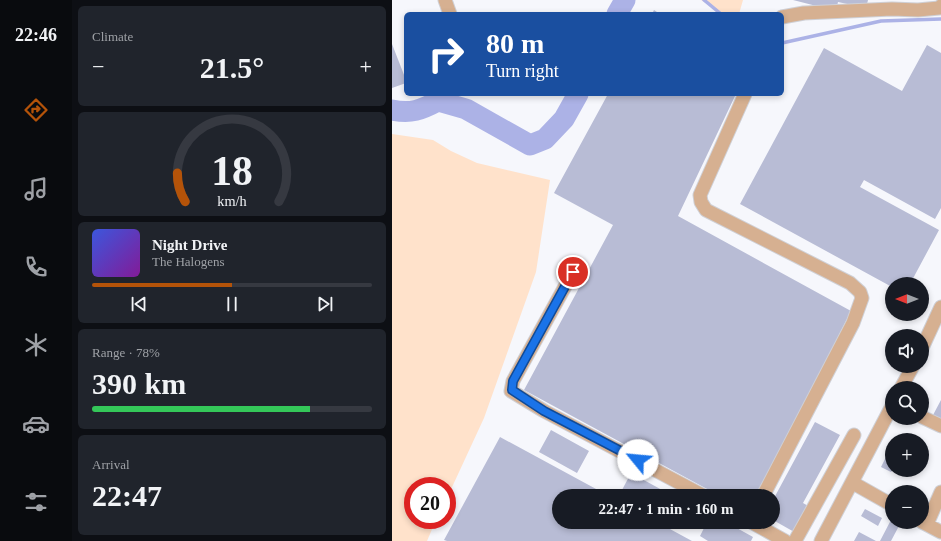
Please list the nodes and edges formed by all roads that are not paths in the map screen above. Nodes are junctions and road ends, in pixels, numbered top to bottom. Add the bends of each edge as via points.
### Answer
1 (445, 0) edge
2 (941, 6) edge
3 (449, 12) edge
4 (784, 17) edge
5 (744, 96) edge
6 (573, 272) dead end
7 (941, 308) edge
8 (936, 331) edge
9 (929, 340) edge
10 (885, 420) edge
11 (929, 420) edge
12 (941, 426) edge
13 (854, 435) dead end
14 (853, 483) junction
15 (691, 489) edge
16 (766, 489) edge
17 (941, 492) edge
18 (885, 501) edge
19 (929, 514) edge
20 (929, 526) edge
21 (764, 529) edge
22 (941, 532) edge
23 (785, 541) edge
24 (795, 541) edge
25 (821, 541) edge

1 - 3 lane
2 - 4 lane via 918,10 804,13
5 - 16 lane via 700,195 701,202 706,210 850,283 860,292 862,298 853,322
6 - 15 lane via 513,381 512,390 544,411
7 - 8 lane
8 - 9 lane
10 - 14 lane
11 - 12 lane
13 - 24 lane
14 - 18 lane
14 - 25 lane
17 - 19 lane
20 - 22 lane
21 - 23 lane

